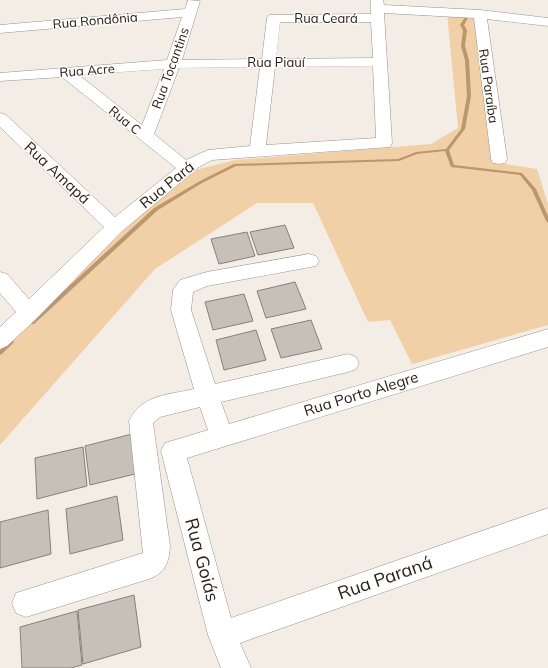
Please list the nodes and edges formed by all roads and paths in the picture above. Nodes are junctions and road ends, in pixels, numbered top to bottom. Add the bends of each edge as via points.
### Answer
1 (192, 6) edge
2 (378, 9) edge
3 (480, 14) junction
4 (548, 22) edge
5 (0, 29) edge
6 (268, 62) junction
7 (379, 62) junction
8 (173, 64) junction
9 (64, 71) junction
10 (0, 77) edge
11 (0, 118) edge
12 (145, 136) junction
13 (257, 152) junction
14 (499, 159) dead end
15 (186, 168) junction
16 (115, 227) junction
17 (309, 261) dead end
18 (0, 279) edge
19 (28, 312) junction
20 (548, 338) edge
21 (0, 340) edge
22 (348, 363) dead end
23 (208, 396) junction
24 (218, 428) junction
25 (173, 451) joint
26 (548, 521) edge
27 (26, 603) dead end
28 (222, 635) junction
29 (236, 668) edge

1 - 5 street, Rua Rondônia
1 - 8 street, Rua Tocantins
2 - 3 street, Rua Ceará
2 - 6 street, Rua Ceará via 274,18
2 - 7 street
3 - 4 street, Rua Ceará
3 - 14 street, Rua Paraíba
6 - 7 street, Rua Piauí
6 - 8 street, Rua Piauí
6 - 13 street
7 - 13 street, Rua Pará via 384,143
8 - 9 street, Rua Acre
8 - 12 street, Rua Tocantins
9 - 10 street, Rua Acre
9 - 12 street, Rua C
11 - 16 street, Rua Amapá
12 - 15 street, Rua C
13 - 15 street, Rua Pará via 208,155
15 - 16 street, Rua Pará
16 - 19 street, Rua Pará
17 - 23 street via 207,279 187,285 183,290 181,310
18 - 19 street
19 - 21 street, Rua Pará
20 - 24 street, Rua Porto Alegre
22 - 23 street
23 - 24 street
23 - 27 street via 154,408 141,421 157,546 156,559 149,566
24 - 25 street, Rua Porto Alegre
25 - 28 street, Rua Goiás
26 - 28 street, Rua Paraná
28 - 29 street, Rua Goiás

